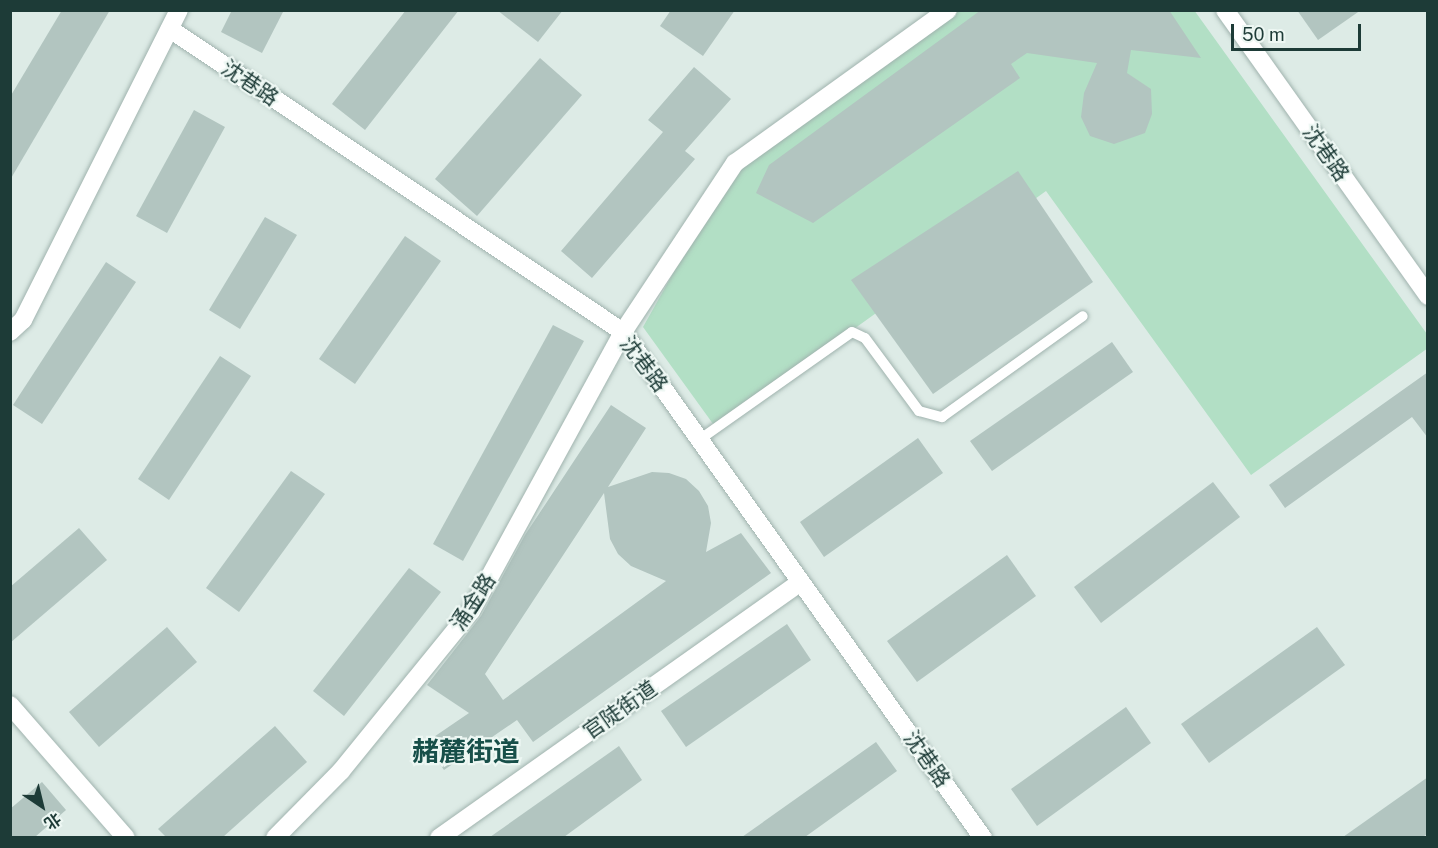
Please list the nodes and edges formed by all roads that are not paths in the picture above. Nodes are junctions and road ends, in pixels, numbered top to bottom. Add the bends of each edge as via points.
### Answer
1 (179, 10) edge
2 (948, 10) edge
3 (1225, 10) edge
4 (170, 29) junction
5 (1428, 296) edge
6 (1083, 316) dead end
7 (10, 332) edge
8 (623, 332) junction
9 (699, 440) junction
10 (801, 582) junction
11 (10, 705) edge
12 (126, 837) edge
13 (275, 837) edge
14 (439, 837) edge
15 (982, 837) edge

1 - 4 street
2 - 8 street, 涌金路 via 735,163
3 - 5 street, 沈巷路
4 - 7 street via 23,320
4 - 8 street, 沈巷路
6 - 9 lane via 942,417 919,411 865,338 852,332
8 - 9 street, 沈巷路
8 - 13 street, 涌金路 via 471,611 341,771
9 - 10 street, 沈巷路
10 - 14 street, 官陡街道
10 - 15 street, 沈巷路
11 - 12 street

